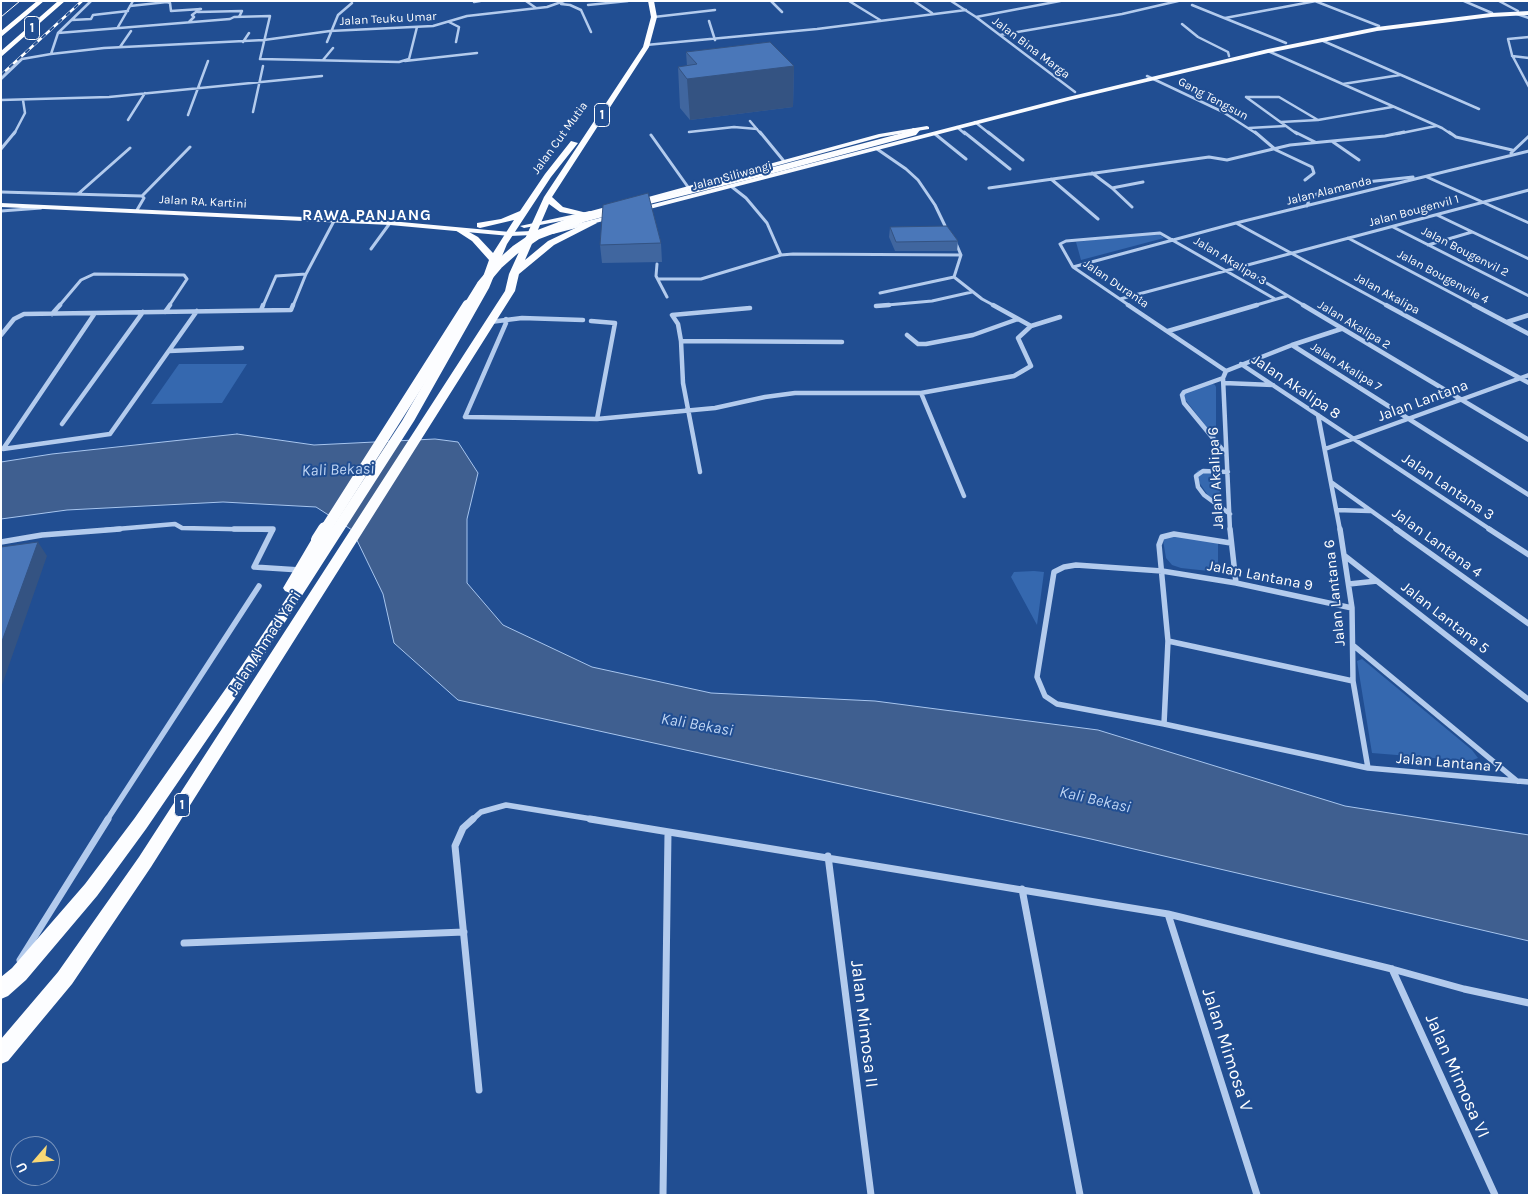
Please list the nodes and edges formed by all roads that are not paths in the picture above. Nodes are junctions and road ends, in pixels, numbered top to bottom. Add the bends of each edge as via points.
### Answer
1 (31, 1) edge
2 (41, 1) edge
3 (52, 1) edge
4 (62, 1) edge
5 (91, 1) edge
6 (133, 1) edge
7 (480, 1) edge
8 (526, 1) edge
9 (564, 1) edge
10 (628, 1) edge
11 (644, 1) edge
12 (651, 1) edge
13 (771, 1) edge
14 (850, 1) edge
15 (914, 1) edge
16 (951, 1) edge
17 (1060, 1) edge
18 (1178, 1) edge
19 (1316, 1) edge
20 (1464, 1) edge
21 (1499, 1) edge
22 (474, 2) edge
23 (352, 3) dead end
24 (558, 4) junction
25 (588, 5) dead end
26 (1192, 5) dead end
27 (130, 6) junction
28 (537, 9) junction
29 (715, 10) dead end
30 (966, 10) junction
31 (128, 11) junction
32 (198, 12) junction
33 (782, 12) dead end
34 (1516, 12) junction
35 (1529, 12) edge
36 (1492, 13) junction
37 (932, 14) junction
38 (239, 17) junction
39 (654, 17) junction
40 (976, 17) junction
41 (1225, 18) junction
42 (1529, 18) edge
43 (71, 20) junction
44 (880, 20) junction
45 (708, 21) dead end
46 (188, 22) junction
47 (448, 22) junction
48 (1182, 24) dead end
49 (1, 26) edge
50 (1379, 26) junction
51 (118, 27) junction
52 (417, 27) junction
53 (131, 31) dead end
54 (330, 31) junction
55 (591, 32) dead end
56 (58, 33) junction
57 (249, 33) dead end
58 (1, 35) edge
59 (1000, 35) junction
60 (1529, 38) edge
61 (264, 40) junction
62 (715, 40) junction
63 (1321, 40) junction
64 (243, 42) junction
65 (327, 42) dead end
66 (456, 42) dead end
67 (1286, 43) junction
68 (1, 45) edge
69 (646, 45) junction
70 (120, 47) junction
71 (333, 48) dead end
72 (1268, 51) junction
73 (477, 53) dead end
74 (52, 54) junction
75 (1, 55) edge
76 (1229, 56) junction
77 (1512, 56) junction
78 (1529, 58) edge
79 (323, 60) junction
80 (208, 61) dead end
81 (405, 61) junction
82 (263, 66) dead end
83 (1400, 75) junction
84 (322, 76) dead end
85 (1150, 77) junction
86 (1, 79) edge
87 (259, 82) junction
88 (1342, 84) junction
89 (1529, 87) edge
90 (198, 88) junction
91 (144, 93) junction
92 (1078, 94) junction
93 (1, 100) edge
94 (23, 100) junction
95 (1394, 107) junction
96 (1480, 109) dead end
97 (253, 112) dead end
98 (188, 115) dead end
99 (128, 120) dead end
100 (1318, 120) junction
101 (750, 122) edge
102 (975, 122) junction
103 (1281, 122) junction
104 (954, 125) junction
105 (1285, 126) junction
106 (1436, 126) junction
107 (1249, 128) junction
108 (757, 129) junction
109 (916, 130) junction
110 (689, 132) edge
111 (935, 134) junction
112 (651, 135) dead end
113 (1529, 136) edge
114 (1315, 142) junction
115 (1332, 142) junction
116 (190, 147) dead end
117 (130, 148) dead end
118 (1, 149) edge
119 (877, 149) junction
120 (1276, 150) junction
121 (1512, 150) junction
122 (1529, 151) edge
123 (1510, 156) junction
124 (966, 159) dead end
125 (783, 160) junction
126 (1024, 160) dead end
127 (1359, 160) dead end
128 (1010, 169) dead end
129 (1092, 173) junction
130 (1426, 176) junction
131 (1051, 179) junction
132 (1305, 180) dead end
133 (1144, 182) dead end
134 (688, 187) junction
135 (732, 187) junction
136 (989, 188) dead end
137 (1112, 188) junction
138 (1529, 190) edge
139 (1, 192) edge
140 (1521, 192) junction
141 (78, 194) junction
142 (1529, 195) edge
143 (142, 196) junction
144 (548, 197) junction
145 (1484, 203) junction
146 (1, 205) edge
147 (1307, 206) junction
148 (54, 207) junction
149 (1132, 207) dead end
150 (137, 210) junction
151 (1, 211) edge
152 (523, 213) junction
153 (591, 213) junction
154 (1437, 215) junction
155 (1098, 219) dead end
156 (334, 220) junction
157 (597, 222) junction
158 (390, 223) junction
159 (1236, 223) junction
160 (1529, 223) edge
161 (404, 224) junction
162 (480, 225) junction
163 (1392, 227) junction
164 (533, 229) junction
165 (459, 230) junction
166 (512, 230) junction
167 (1156, 232) joint
168 (1473, 232) junction
169 (1348, 238) junction
170 (1175, 240) junction
171 (1428, 245) junction
172 (371, 249) dead end
173 (1291, 253) junction
174 (781, 255) junction
175 (961, 255) junction
176 (1529, 259) edge
177 (494, 260) junction
178 (657, 264) edge
179 (1238, 266) junction
180 (1073, 267) junction
181 (1227, 270) junction
182 (306, 274) junction
183 (514, 274) junction
184 (954, 277) junction
185 (658, 279) junction
186 (972, 292) junction
187 (880, 293) dead end
188 (1287, 296) junction
189 (1529, 296) edge
190 (667, 298) dead end
191 (1120, 299) junction
192 (1275, 299) junction
193 (876, 306) dead end
194 (750, 308) dead end
195 (261, 310) junction
196 (197, 311) junction
197 (143, 312) junction
198 (165, 312) junction
199 (95, 313) junction
200 (52, 314) junction
201 (1529, 315) edge
202 (1060, 317) dead end
203 (506, 319) junction
204 (1018, 319) junction
205 (583, 320) dead end
206 (592, 321) dead end
207 (490, 322) junction
208 (1507, 322) junction
209 (1031, 326) junction
210 (1341, 329) junction
211 (1168, 331) junction
212 (1529, 334) edge
213 (1, 335) edge
214 (907, 335) dead end
215 (682, 341) junction
216 (842, 342) dead end
217 (1292, 345) junction
218 (242, 348) dead end
219 (169, 352) junction
220 (1241, 364) junction
221 (1226, 371) junction
222 (1529, 375) edge
223 (1520, 378) junction
224 (1224, 380) junction
225 (1529, 383) edge
226 (1274, 385) junction
227 (920, 392) junction
228 (1461, 400) junction
229 (688, 410) junction
230 (1318, 415) junction
231 (1410, 418) junction
232 (597, 420) junction
233 (62, 424) dead end
234 (425, 425) joint
235 (1353, 439) junction
236 (1529, 440) edge
237 (2, 449) edge
238 (1325, 449) junction
239 (1226, 455) junction
240 (700, 472) dead end
241 (1228, 472) junction
242 (1331, 482) junction
243 (1529, 495) edge
244 (964, 496) dead end
245 (1336, 510) junction
246 (1371, 510) junction
247 (1230, 514) junction
248 (1, 542) edge
249 (323, 542) junction
250 (1231, 543) junction
251 (348, 547) joint
252 (1345, 555) junction
253 (1529, 555) edge
254 (301, 570) junction
255 (1162, 571) junction
256 (1377, 581) junction
257 (1236, 584) junction
258 (1349, 584) junction
259 (259, 586) dead end
260 (1352, 608) junction
261 (1529, 624) edge
262 (1168, 641) junction
263 (1354, 646) junction
264 (1353, 680) junction
265 (1045, 696) joint
266 (1529, 700) edge
267 (1164, 724) junction
268 (1368, 768) junction
269 (1518, 782) junction
270 (1529, 782) edge
271 (668, 833) junction
272 (828, 856) junction
273 (1022, 889) junction
274 (1168, 914) junction
275 (464, 932) junction
276 (184, 943) dead end
277 (16, 968) junction
278 (1392, 969) junction
279 (1, 984) edge
280 (1, 990) edge
281 (1529, 1003) edge
282 (1, 1054) edge
283 (478, 1090) dead end
284 (663, 1195) edge
285 (871, 1195) edge
286 (1080, 1195) edge
287 (1257, 1195) edge
288 (1495, 1195) edge

1 - 49 highway, 1
2 - 58 highway, 1
3 - 68 highway, 1
4 - 75 highway, 1
5 - 43 street
6 - 27 street
7 - 22 street
8 - 28 street
9 - 24 street, Jalan Teuku Umar
10 - 25 street
11 - 152 highway, Jalan Cut Mutia / 1 via 646,22 641,42
12 - 39 highway, Jalan Cut Mutia / 1
13 - 33 street
14 - 44 street
15 - 37 street
16 - 30 street, Jalan Bina Marga
17 - 40 street
18 - 59 street
19 - 41 street
19 - 50 street
20 - 36 street
21 - 34 street
23 - 54 street via 338,15
24 - 28 street, Jalan Teuku Umar
24 - 55 street via 581,10
26 - 41 street
27 - 31 street
27 - 32 street via 167,2 171,11 201,9
28 - 47 street, Jalan Teuku Umar via 467,16
29 - 39 street
30 - 37 street
30 - 40 street, Jalan Bina Marga
31 - 43 street
31 - 51 street
32 - 38 street via 242,11
32 - 46 street
34 - 35 main road
34 - 36 main road
34 - 42 street
34 - 63 main road via 1376,29
36 - 50 main road
37 - 44 street
38 - 46 street
38 - 61 street via 270,16
39 - 69 highway, Jalan Cut Mutia / 1
40 - 59 street, Jalan Bina Marga
41 - 67 street
43 - 56 street
44 - 62 street
45 - 62 street
46 - 51 street
47 - 52 street, Jalan Teuku Umar
47 - 66 street via 459,27
48 - 76 street via 1198,37 1228,52
50 - 67 main road
51 - 56 street
52 - 54 street, Jalan Teuku Umar
52 - 81 street via 409,59
53 - 70 street
54 - 61 street, Jalan Teuku Umar
54 - 65 street
56 - 74 street
57 - 64 street
59 - 92 street, Jalan Bina Marga
60 - 77 street via 1509,38
61 - 64 street, Jalan Teuku Umar
61 - 79 street via 260,59
62 - 69 street
63 - 72 main road
63 - 83 street
64 - 70 street, Jalan Teuku Umar
67 - 76 main road
69 - 144 highway, Jalan Cut Mutia / 1
70 - 74 street, Jalan Teuku Umar
71 - 79 street
72 - 85 main road
72 - 88 street
73 - 81 street
74 - 86 street, Jalan Teuku Umar via 22,59
76 - 85 main road
77 - 78 street
77 - 89 street
79 - 81 street
80 - 90 street
82 - 87 street
83 - 88 street
83 - 96 street
84 - 87 street
85 - 92 main road
85 - 107 street, Gang Tengsun
87 - 90 street
87 - 97 street
88 - 95 street
90 - 91 street
90 - 98 street
91 - 94 street
91 - 99 street
92 - 102 main road
92 - 104 main road
93 - 94 street
94 - 118 street via 25,113 13,136
95 - 100 street
95 - 106 street
100 - 103 street
100 - 103 street via 1280,97 1246,97
101 - 108 street
102 - 104 main road
102 - 126 street
103 - 105 street
104 - 109 main road, Jalan Siliwangi
104 - 111 main road, Jalan Siliwangi
104 - 128 street
105 - 107 street
105 - 114 street
106 - 115 street
106 - 121 street via 1456,137
107 - 120 street, Gang Tengsun
108 - 110 street via 734,127
108 - 125 street
109 - 125 main road, Jalan Siliwangi via 881,135
109 - 249 highway, bridge via 756,175 582,218 537,235 515,250 481,285
111 - 119 main road, Jalan Siliwangi
111 - 124 street
112 - 134 street
113 - 121 street
114 - 115 street
114 - 120 street
115 - 127 street
116 - 143 street
117 - 141 street
119 - 135 main road, Jalan Siliwangi
119 - 175 street via 906,170 925,190
120 - 129 street via 1227,160 1209,157
120 - 132 street, Gang Tengsun via 1313,169 1312,175
121 - 123 street
122 - 123 street
123 - 130 street
125 - 134 main road, Jalan Siliwangi
129 - 131 street
129 - 137 street
130 - 145 street
130 - 147 street, Jalan Alamanda
130 - 147 street via 1357,183 1314,195
131 - 136 street
131 - 155 street
133 - 137 street
134 - 153 main road, Jalan Siliwangi
135 - 157 main road, Jalan Siliwangi
135 - 174 street via 767,222
137 - 149 street
138 - 140 street, Jalan Bougenvil 1
139 - 141 street
140 - 142 street
140 - 145 street, Jalan Bougenvil 1
141 - 143 street
143 - 150 street via 144,198
144 - 153 highway via 560,209
144 - 164 highway, Jalan Cut Mutia / 1
145 - 154 street, Jalan Bougenvil 1
145 - 160 street
146 - 148 main road, Jalan RA. Kartini
147 - 159 street, Jalan Alamanda
148 - 150 main road, Jalan RA. Kartini
148 - 151 street
150 - 156 main road, Jalan RA. Kartini
152 - 162 highway
152 - 166 highway, Jalan Cut Mutia / 1
153 - 157 main road
153 - 164 main road, Jalan Siliwangi
154 - 163 street, Jalan Bougenvil 1
154 - 168 street
156 - 158 main road, Jalan RA. Kartini
156 - 182 street
157 - 164 main road, Jalan Siliwangi via 553,232
157 - 183 highway via 550,243
158 - 161 main road, Jalan RA. Kartini
158 - 172 street
159 - 170 street
159 - 173 street, Jalan Akalipa
161 - 162 main road, Jalan RA. Kartini
161 - 165 main road, Jalan RA. Kartini
162 - 166 main road, Jalan RA. Kartini
163 - 169 street, Jalan Bougenvil 1
163 - 171 street, Jalan Bougenvil 2
164 - 166 main road, Jalan Siliwangi
164 - 183 highway, Jalan Ahmad Yani / 1
165 - 166 main road, Jalan RA. Kartini
165 - 177 highway via 475,239
166 - 177 highway, Jalan Ahmad Yani / 1
167 - 170 street, Jalan Akalipa 3
167 - 180 street, Jalan Duranta via 1062,242 1060,244
168 - 171 street
168 - 176 street
169 - 173 street, Jalan Bougenvil 1
169 - 208 street, Jalan Bougenvile 4
170 - 180 street
170 - 181 street, Jalan Akalipa 3
171 - 189 street, Jalan Bougenvil 2
173 - 179 street, Jalan Bougenvil 1
173 - 223 street, Jalan Akalipa
174 - 175 street
174 - 185 street via 701,279
175 - 184 street
177 - 249 highway, Jalan Ahmad Yani / 1 via 484,288 408,421
178 - 185 street
179 - 181 street, Jalan Bougenvil 1
179 - 188 street, Jalan Akalipa 2
180 - 191 street, Jalan Duranta
181 - 191 street, Jalan Bougenvil 1
181 - 192 street, Jalan Akalipa 3
182 - 195 street via 276,276
182 - 195 street via 291,310
183 - 207 highway, Jalan Ahmad Yani / 1 via 510,291
184 - 186 street
184 - 187 street
185 - 190 street
186 - 193 street via 932,301
186 - 204 street
188 - 192 street
188 - 210 street, Jalan Akalipa 2
191 - 211 street, Jalan Duranta
192 - 211 street
194 - 215 street via 672,315
195 - 196 street
196 - 198 street
196 - 219 street
197 - 198 street
197 - 199 street
197 - 233 street
198 - 200 street via 187,278 184,275 94,274 81,280
199 - 200 street
199 - 237 street
200 - 213 street via 17,316
201 - 208 street
202 - 209 street
203 - 205 street
203 - 207 street
203 - 232 street via 465,417
204 - 209 street
204 - 214 street via 973,335 926,344 918,344
206 - 232 street via 615,323
207 - 234 highway, Jalan Ahmad Yani / 1
208 - 212 street, Jalan Bougenvile 4
209 - 227 street via 1018,338 1031,366 1008,378
210 - 217 street
210 - 228 street, Jalan Akalipa 2
211 - 221 street, Jalan Duranta
215 - 216 street
215 - 229 street via 683,383
217 - 220 street, Jalan Akalipa 7
217 - 231 street, Jalan Akalipa 7
218 - 219 street
219 - 237 street via 110,434
220 - 221 street, Jalan Akalipa 8
220 - 226 street, Jalan Akalipa 8
221 - 224 street, Jalan Akalipa 6
222 - 223 street, Jalan Lantana
223 - 225 street, Jalan Akalipa
223 - 228 street, Jalan Lantana
224 - 226 street
224 - 239 street, Jalan Akalipa 6
224 - 239 street via 1184,392 1182,396 1184,403
226 - 230 street, Jalan Akalipa 8
227 - 229 street via 795,393
227 - 244 street
228 - 231 street, Jalan Lantana
228 - 236 street, Jalan Akalipa 2
229 - 232 street
229 - 240 street
230 - 235 street, Jalan Akalipa 8
230 - 238 street, Jalan Lantana 6
231 - 235 street, Jalan Lantana
231 - 243 street, Jalan Akalipa 7
234 - 251 highway, Jalan Ahmad Yani / 1
235 - 238 street, Jalan Lantana
235 - 253 street, Jalan Lantana 3
238 - 242 street, Jalan Lantana 6
239 - 241 street, Jalan Akalipa 6
241 - 247 street, Jalan Akalipa 6
241 - 247 street via 1203,472 1196,476 1198,488 1204,495
242 - 245 street, Jalan Lantana 6
242 - 246 street, Jalan Lantana 4
245 - 246 street
245 - 252 street, Jalan Lantana 6
246 - 261 street, Jalan Lantana 4
247 - 250 street, Jalan Akalipa 6
248 - 254 street via 42,535 175,524 182,528 273,529 254,567
249 - 254 highway
249 - 280 highway, Jalan Ahmad Yani / 1 via 246,671 134,831 91,890 19,974
250 - 255 street via 1162,537 1159,545
250 - 257 street, Jalan Akalipa 6
251 - 282 highway, Jalan Ahmad Yani / 1 via 140,870 65,978
252 - 256 street, Jalan Lantana 5
252 - 258 street, Jalan Lantana 6
254 - 277 highway via 252,649 139,815
255 - 257 street, Jalan Lantana 9
255 - 262 street
255 - 265 street, Jalan Lantana 9 via 1076,565 1054,572 1038,677
256 - 258 street
256 - 266 street, Jalan Lantana 5
257 - 260 street, Jalan Lantana 9
258 - 260 street, Jalan Lantana 6
259 - 277 street via 68,881
260 - 263 street, Jalan Lantana 6
262 - 264 street
262 - 267 street
263 - 264 street, Jalan Lantana 6
263 - 269 street
264 - 268 street, Jalan Lantana 6
265 - 267 street, Jalan Lantana 7 via 1057,704
267 - 268 street, Jalan Lantana 7
268 - 269 street, Jalan Lantana 7
269 - 270 street, Jalan Lantana 7
271 - 272 street
271 - 275 street via 506,805 481,812 463,828 456,846
271 - 284 street
272 - 273 street
272 - 285 street, Jalan Mimosa II
273 - 274 street
273 - 286 street
274 - 278 street
274 - 287 street, Jalan Mimosa V
275 - 276 street
275 - 283 street
277 - 279 highway
278 - 281 street via 1464,990
278 - 288 street, Jalan Mimosa VI

